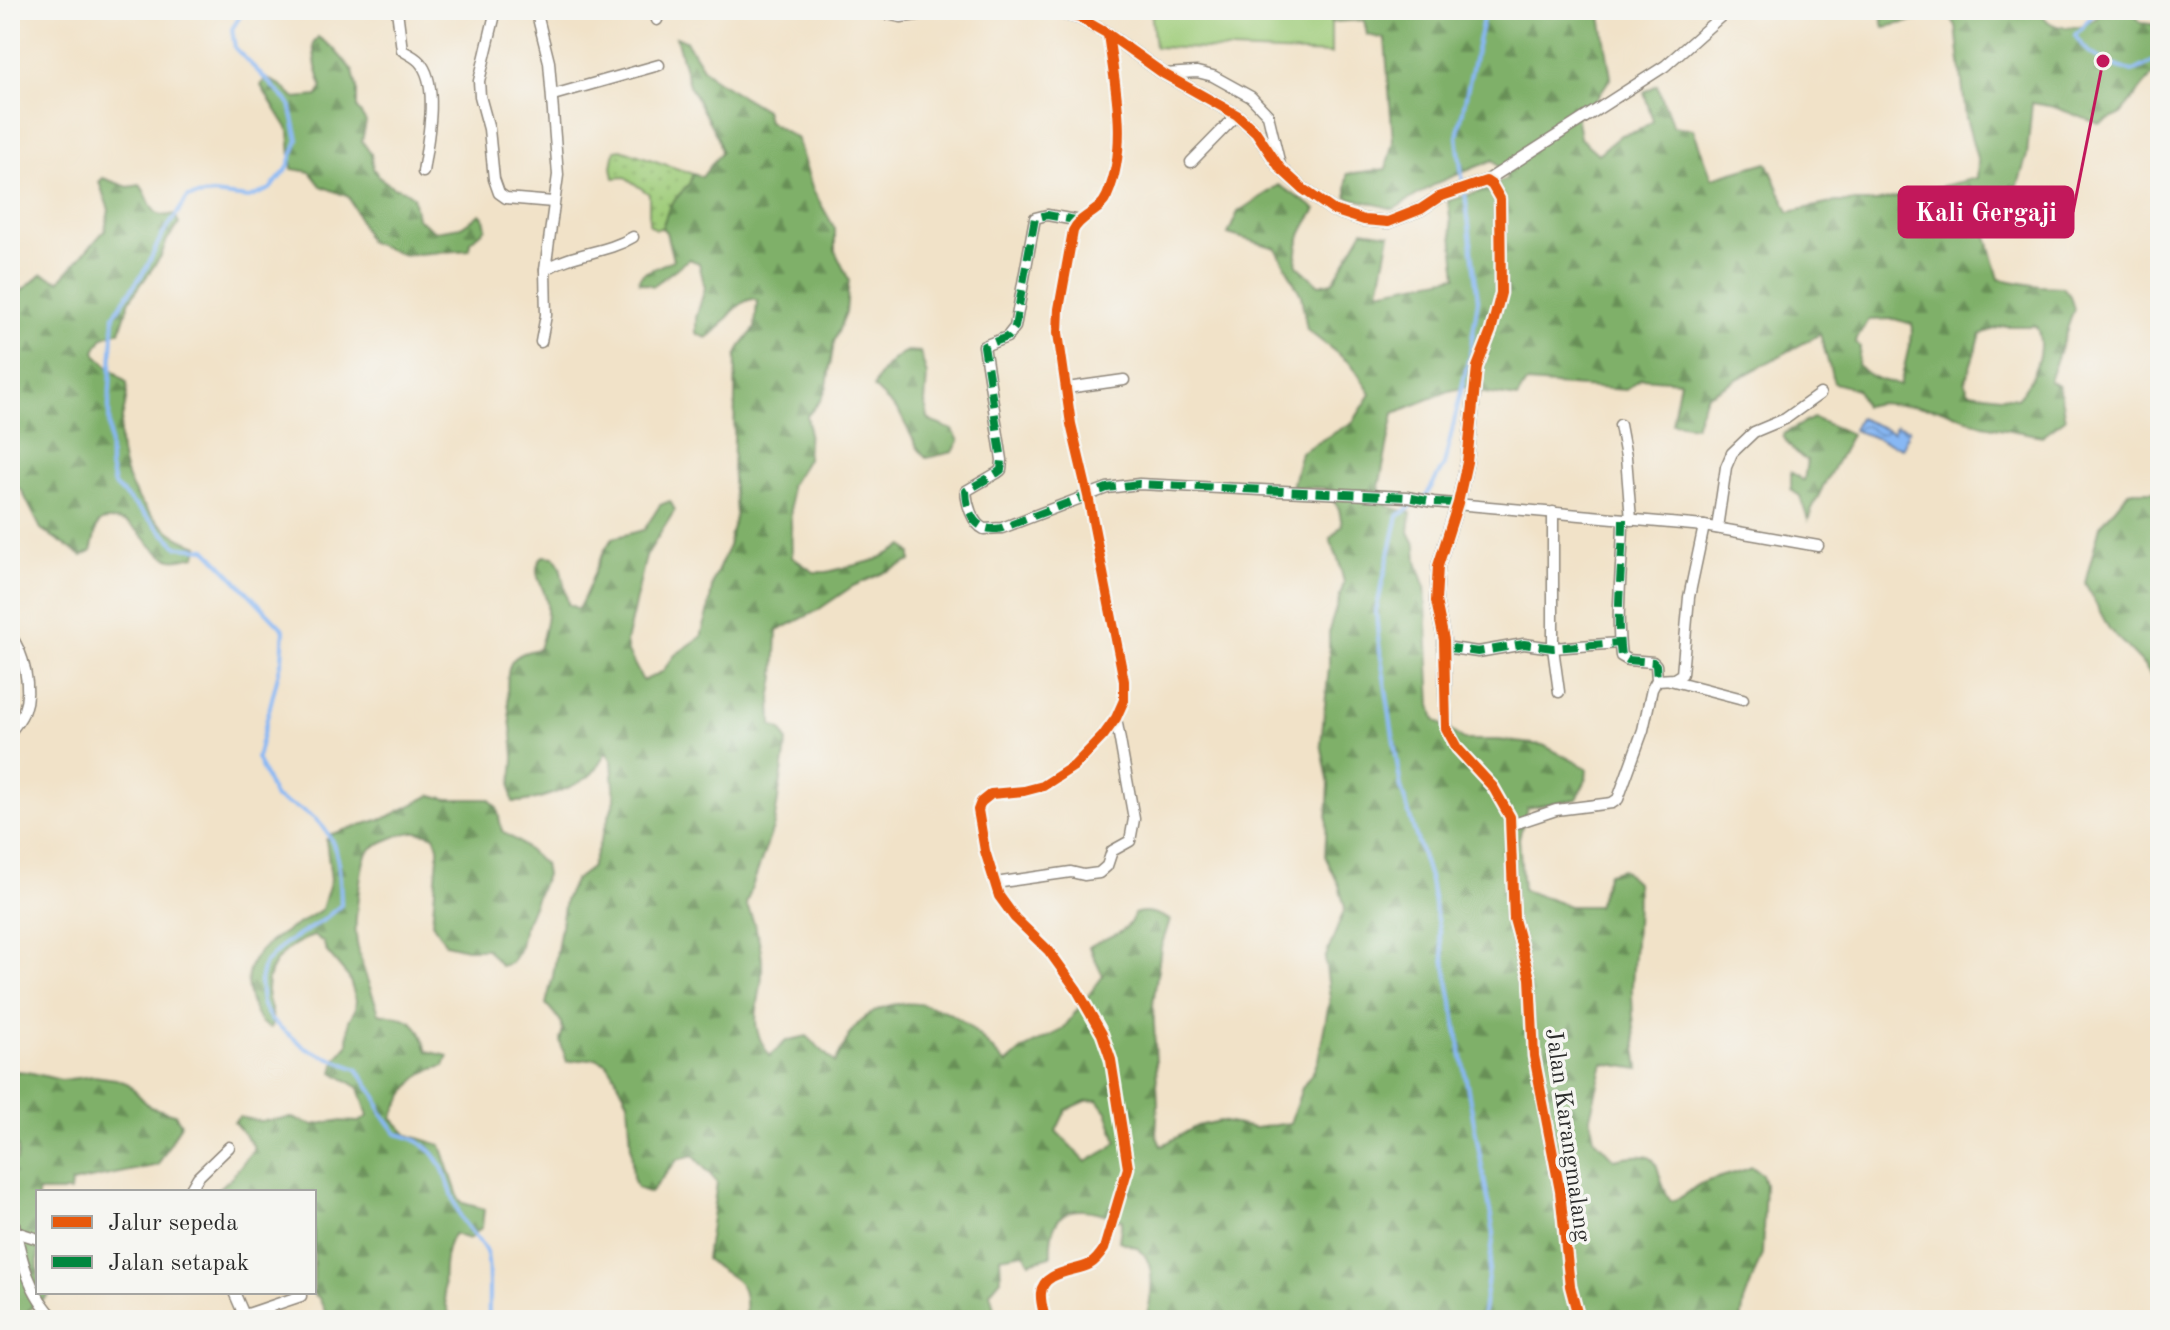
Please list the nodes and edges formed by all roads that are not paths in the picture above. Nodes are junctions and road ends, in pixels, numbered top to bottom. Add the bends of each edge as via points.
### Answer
1 (397, 10) edge
2 (496, 10) edge
3 (536, 10) edge
4 (871, 10) edge
5 (951, 10) edge
6 (1049, 10) edge
7 (1728, 10) edge
8 (1108, 34) junction
9 (659, 65) dead end
10 (1164, 74) junction
11 (553, 95) junction
12 (1237, 115) junction
13 (1191, 162) dead end
14 (1280, 168) junction
15 (423, 172) dead end
16 (1486, 181) junction
17 (553, 202) junction
18 (1081, 221) junction
19 (633, 237) dead end
20 (545, 270) junction
21 (541, 342) dead end
22 (1124, 380) dead end
23 (1067, 388) junction
24 (1820, 394) dead end
25 (1620, 425) dead end
26 (1088, 496) junction
27 (1458, 503) junction
28 (1553, 512) junction
29 (1627, 519) junction
30 (1704, 526) junction
31 (1717, 528) junction
32 (1818, 546) dead end
33 (10, 635) edge
34 (1619, 643) junction
35 (1444, 647) junction
36 (1553, 648) junction
37 (1662, 680) junction
38 (1559, 692) dead end
39 (1743, 699) dead end
40 (1116, 718) junction
41 (10, 732) edge
42 (1511, 825) junction
43 (995, 883) junction
44 (229, 1147) dead end
45 (190, 1190) edge
46 (10, 1205) edge
47 (16, 1232) junction
48 (36, 1238) edge
49 (235, 1294) edge
50 (301, 1296) dead end
51 (262, 1310) junction
52 (244, 1315) junction
53 (57, 1320) edge
54 (230, 1320) edge
55 (278, 1320) edge
56 (1045, 1320) edge
57 (1579, 1320) edge

1 - 15 street via 402,50 420,61 427,77 430,116
2 - 17 street via 479,81 497,187 512,199
3 - 11 street
4 - 5 street via 901,16
6 - 8 street via 1080,18
7 - 16 street via 1665,66
8 - 10 street
8 - 18 street via 1117,156 1107,198
9 - 11 street
10 - 12 street
10 - 14 street via 1197,72 1251,97 1268,115
11 - 17 street via 558,175
12 - 13 street
12 - 14 street via 1256,132
14 - 16 street via 1333,210 1388,222
16 - 27 street, Jalan Karangmalang via 1500,199 1501,293 1477,367
17 - 20 street
18 - 23 street via 1073,231 1059,309
18 - 26 street via 1043,214 1034,221 1015,327 1007,337 984,346 1002,466 966,494 984,529 1002,528
19 - 20 street via 618,247 571,257
20 - 21 street
22 - 23 street
23 - 26 street
24 - 31 street via 1785,419 1754,432 1732,453
25 - 29 street
26 - 27 street via 1139,484
26 - 40 street via 1124,681 1124,700
27 - 28 street
27 - 35 street, Jalan Karangmalang via 1438,566 1436,601
28 - 29 street
28 - 36 street
29 - 30 street
29 - 34 street
30 - 31 street
30 - 37 street via 1687,606 1682,674
31 - 32 street
33 - 41 street via 22,656 26,700 23,715
34 - 36 street
34 - 37 street via 1623,659 1653,662
35 - 36 street via 1478,652 1524,644
35 - 42 street, Jalan Karangmalang via 1449,738 1493,787
36 - 38 street
37 - 39 street
37 - 42 street via 1652,689 1618,799
40 - 43 street via 1056,779 1024,791 991,794 981,802 978,810
40 - 43 street via 1134,819 1130,841 1112,851 1099,873
42 - 57 street, Jalan Karangmalang via 1514,919 1530,978 1534,1056
43 - 56 street via 1015,918 1049,951 1089,1007 1102,1034 1128,1168 1104,1249 1092,1263 1047,1281 1041,1295
44 - 45 street
46 - 47 street
47 - 48 street
47 - 53 street via 30,1282
49 - 52 street
50 - 51 street
51 - 52 street
51 - 55 street
52 - 54 street

